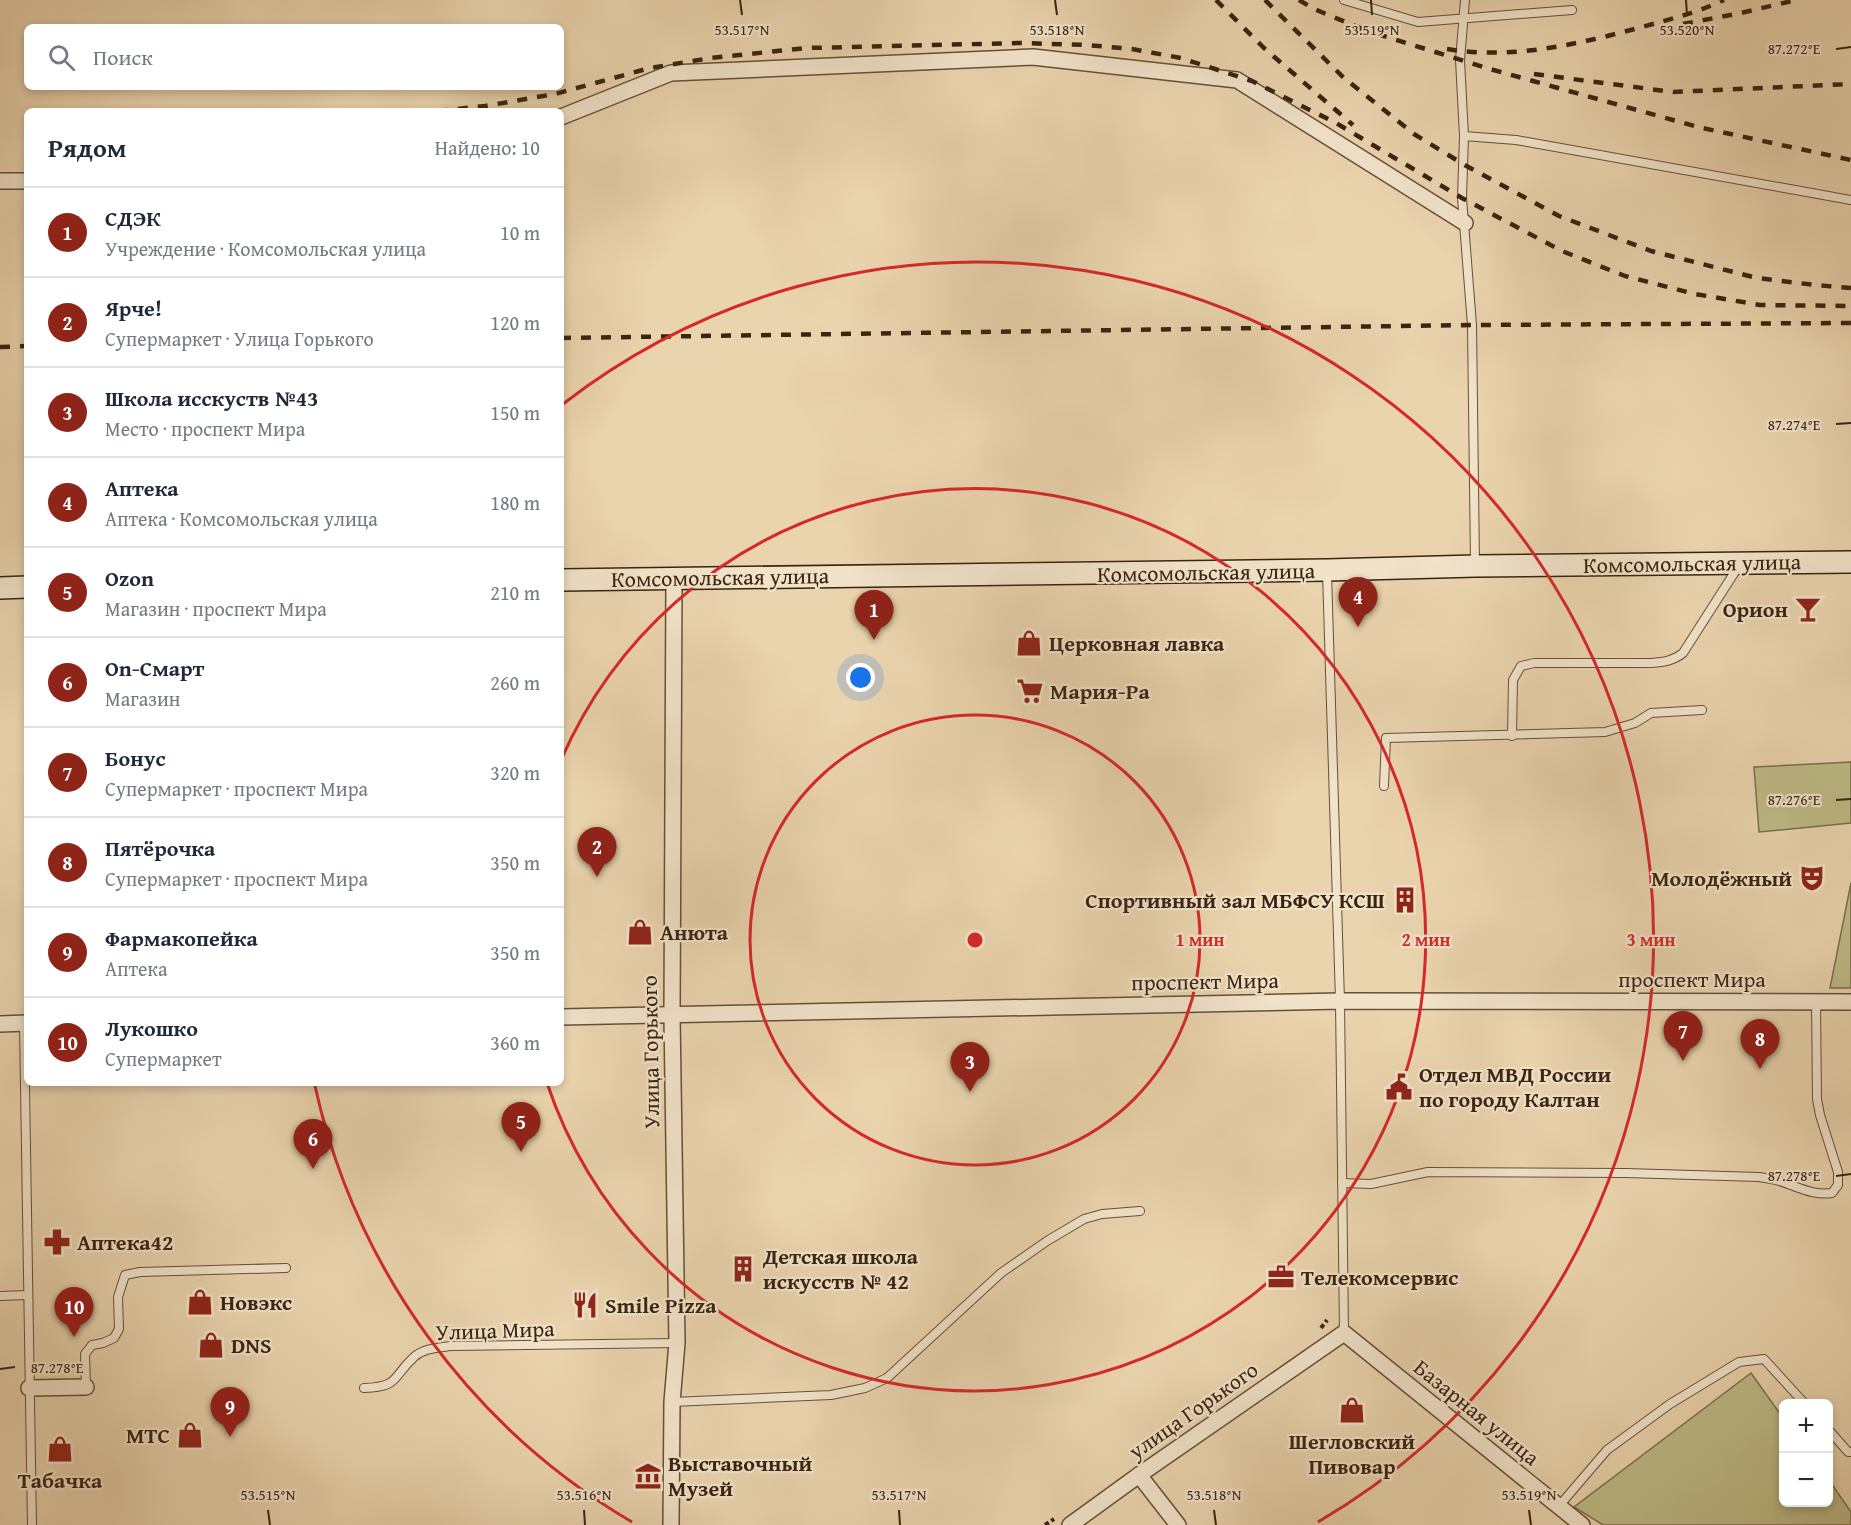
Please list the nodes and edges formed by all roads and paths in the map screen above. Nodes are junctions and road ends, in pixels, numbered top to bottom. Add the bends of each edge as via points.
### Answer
1 (1344, 0) edge
2 (1465, 0) edge
3 (1572, 10) dead end
4 (1464, 19) junction
5 (564, 116) edge
6 (1464, 136) junction
7 (0, 181) edge
8 (24, 181) edge
9 (1851, 200) edge
10 (1465, 222) junction
11 (1851, 562) edge
12 (1740, 563) junction
13 (1474, 566) junction
14 (1327, 570) junction
15 (674, 578) junction
16 (564, 580) edge
17 (24, 587) edge
18 (0, 588) edge
19 (1701, 710) dead end
20 (1512, 736) junction
21 (1384, 786) dead end
22 (1340, 1000) junction
23 (1816, 1002) junction
24 (1851, 1002) edge
25 (672, 1016) junction
26 (564, 1017) edge
27 (24, 1023) edge
28 (0, 1024) edge
29 (26, 1086) edge
30 (1342, 1182) junction
31 (1140, 1211) dead end
32 (286, 1268) dead end
33 (28, 1295) junction
34 (0, 1296) edge
35 (1344, 1333) junction
36 (677, 1344) junction
37 (86, 1387) joint
38 (29, 1388) junction
39 (364, 1388) dead end
40 (1800, 1399) edge
41 (672, 1402) junction
42 (1833, 1436) edge
43 (1851, 1452) edge
44 (1138, 1475) junction
45 (1558, 1506) junction
46 (32, 1525) edge
47 (671, 1525) edge
48 (1070, 1525) edge
49 (1178, 1525) edge
50 (1582, 1525) edge

1 - 4 lane via 1418,22
2 - 4 lane
3 - 4 lane
4 - 6 lane via 1460,60
5 - 10 street via 671,73 1033,57 1237,80
6 - 9 lane via 1516,140
6 - 10 lane
7 - 8 street
10 - 13 lane via 1472,326
11 - 12 street, Комсомольская улица
12 - 13 street, Комсомольская улица
12 - 20 lane via 1683,653 1675,659 1521,666 1513,680
13 - 14 street, Комсомольская улица
14 - 15 street, Комсомольская улица
14 - 22 lane
15 - 16 street, Комсомольская улица
15 - 25 street, Улица Горького
17 - 18 street
19 - 20 lane via 1652,713 1605,732
20 - 21 lane via 1386,738
22 - 23 street, проспект Мира
22 - 25 street, проспект Мира
22 - 30 lane
23 - 24 street, проспект Мира
23 - 30 lane via 1817,1099 1838,1172 1838,1185 1832,1193 1820,1195 1759,1177 1626,1173 1428,1172 1371,1184
25 - 26 street, проспект Мира
25 - 36 street, Улица Горького
27 - 28 street
29 - 33 lane
30 - 35 lane
31 - 41 lane via 1102,1214 1069,1227 1001,1273 887,1378 865,1388 831,1395
32 - 37 lane via 125,1275 118,1296 118,1329 114,1338 92,1345 85,1354
33 - 34 lane
33 - 38 lane
35 - 44 street, улица Горького
35 - 45 street, Базарная улица
36 - 39 lane, Улица Мира via 450,1346 415,1356 388,1384
36 - 41 street, Улица Горького
37 - 38 street
38 - 46 lane
40 - 45 lane via 1764,1359 1739,1362 1670,1404 1608,1450
41 - 47 street, Улица Горького
42 - 43 lane
44 - 48 street, улица Горького
44 - 49 street
45 - 50 street, Базарная улица

